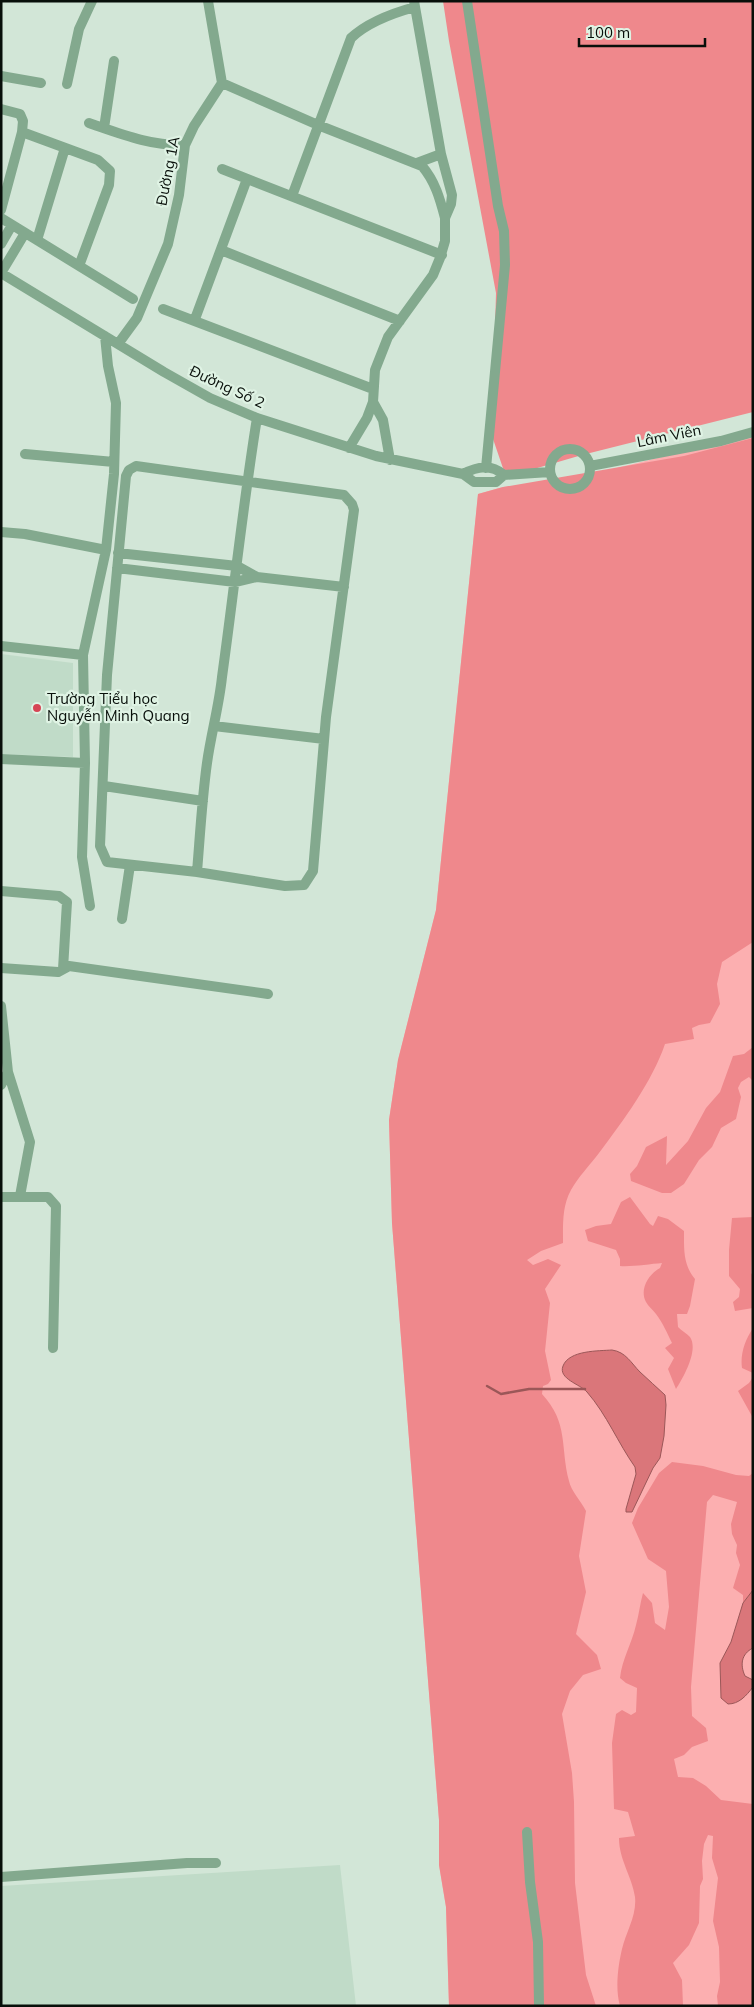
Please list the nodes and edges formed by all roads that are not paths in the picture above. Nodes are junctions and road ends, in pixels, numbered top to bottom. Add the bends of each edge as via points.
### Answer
1 (92, 1) edge
2 (208, 1) edge
3 (468, 1) edge
4 (415, 4) edge
5 (114, 61) dead end
6 (1, 76) edge
7 (40, 83) dead end
8 (67, 84) dead end
9 (222, 84) junction
10 (1, 109) edge
11 (89, 123) dead end
12 (318, 125) junction
13 (104, 128) junction
14 (22, 132) junction
15 (185, 145) junction
16 (65, 148) junction
17 (441, 154) junction
18 (417, 163) junction
19 (222, 169) dead end
20 (247, 179) junction
21 (292, 196) junction
22 (1, 210) edge
23 (1, 218) edge
24 (445, 218) junction
25 (12, 225) junction
26 (26, 233) junction
27 (37, 240) junction
28 (1, 244) edge
29 (221, 250) junction
30 (442, 255) junction
31 (79, 266) junction
32 (1, 273) edge
33 (133, 299) dead end
34 (163, 308) dead end
35 (195, 319) junction
36 (400, 321) junction
37 (105, 336) junction
38 (118, 344) junction
39 (373, 389) junction
40 (372, 402) junction
41 (257, 418) junction
42 (753, 432) edge
43 (349, 448) junction
44 (25, 454) dead end
45 (390, 460) junction
46 (114, 462) junction
47 (590, 466) junction
48 (486, 468) junction
49 (550, 472) junction
50 (463, 474) junction
51 (504, 475) junction
52 (248, 483) junction
53 (1, 532) edge
54 (106, 550) junction
55 (118, 553) junction
56 (237, 566) junction
57 (117, 568) junction
58 (257, 577) junction
59 (235, 582) junction
60 (344, 587) junction
61 (1, 646) edge
62 (83, 655) junction
63 (214, 726) junction
64 (324, 740) junction
65 (1, 760) edge
66 (85, 762) junction
67 (104, 786) junction
68 (203, 801) junction
69 (130, 865) junction
70 (197, 872) junction
71 (1, 890) edge
72 (90, 906) dead end
73 (122, 918) dead end
74 (1, 968) edge
75 (64, 969) junction
76 (268, 994) dead end
77 (1, 1006) edge
78 (8, 1072) junction
79 (1, 1084) edge
80 (20, 1196) junction
81 (1, 1197) edge
82 (53, 1348) dead end
83 (527, 1832) dead end
84 (216, 1863) dead end
85 (1, 1877) edge
86 (539, 2006) edge

1 - 8 street via 79,29
2 - 9 street
3 - 48 street via 504,231 505,265
4 - 12 street via 351,38
4 - 17 street
5 - 13 street
6 - 7 street
9 - 12 street
9 - 15 street, Đường 1A
10 - 14 street via 20,114
11 - 13 street
12 - 18 street
12 - 21 street
13 - 15 street via 166,146
14 - 16 street
14 - 22 street
15 - 38 street, Đường 1A via 179,195 168,244 137,318
16 - 27 street
16 - 31 street via 98,160 110,171 109,185
17 - 18 street
17 - 24 street via 452,195
18 - 24 street via 430,176
19 - 20 street
20 - 21 street
20 - 29 street
21 - 30 street
23 - 25 street
24 - 30 street
25 - 26 street
25 - 28 street
26 - 27 street
26 - 32 street
27 - 31 street
29 - 35 street
29 - 36 street
30 - 36 street via 433,275
31 - 33 street
32 - 37 street, Đường Số 2
34 - 35 street
35 - 39 street
36 - 39 street via 382,350
37 - 38 street, Đường Số 2
37 - 46 street via 116,403
38 - 41 street, Đường Số 2 via 202,394
39 - 40 street
40 - 43 street via 367,418
40 - 45 street via 382,420
41 - 43 street, Đường Số 2
41 - 52 street
42 - 47 street, Lâm Viên
43 - 45 street, Đường Số 2
44 - 46 street
45 - 50 street, Đường Số 2
46 - 54 street
47 - 49 street via 584,483 573,489 555,483
47 - 49 street via 584,454 566,449 552,460
48 - 50 street via 475,468
48 - 51 street via 496,468
49 - 51 street
50 - 51 street via 474,482 490,483
52 - 55 street via 136,466 126,476
52 - 56 street
52 - 60 street via 344,496 352,504 354,510
53 - 54 street
54 - 62 street
55 - 56 street
55 - 57 street
56 - 58 street
56 - 59 street
57 - 59 street
57 - 67 street via 107,675
58 - 59 street
58 - 60 street
59 - 63 street
60 - 64 street
61 - 62 street
62 - 66 street
63 - 64 street
63 - 68 street
64 - 70 street via 313,872 304,885 284,886
65 - 66 street
66 - 72 street via 82,856
67 - 68 street
67 - 69 street via 100,846 108,862
68 - 70 street
69 - 70 street
69 - 73 street
71 - 75 street via 59,896 67,902
74 - 75 street via 58,972
75 - 76 street via 69,966
77 - 78 street
78 - 79 street
78 - 80 street via 30,1142
80 - 81 street
80 - 82 street via 48,1197 56,1206
83 - 86 street via 538,1942
84 - 85 street

